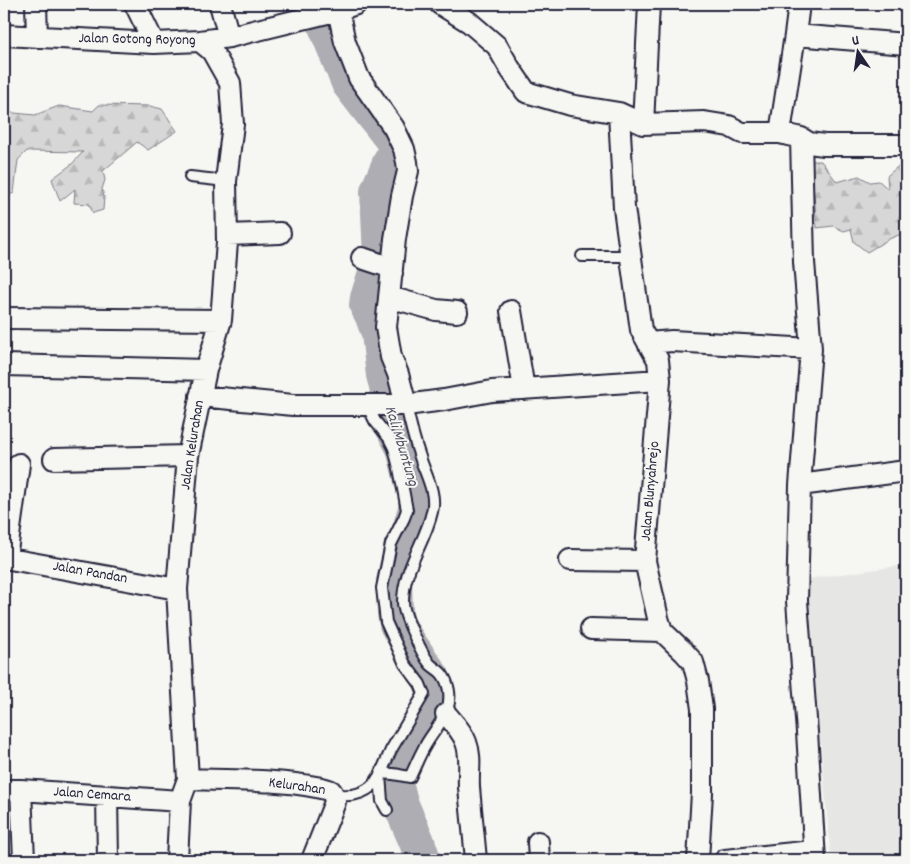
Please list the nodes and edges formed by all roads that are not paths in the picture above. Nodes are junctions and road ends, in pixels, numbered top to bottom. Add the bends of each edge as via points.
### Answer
1 (36, 4) edge
2 (135, 4) edge
3 (220, 4) edge
4 (440, 4) edge
5 (649, 4) edge
6 (799, 4) edge
7 (343, 8) edge
8 (4, 35) edge
9 (796, 35) junction
10 (38, 37) junction
11 (225, 38) junction
12 (200, 41) junction
13 (154, 43) junction
14 (906, 44) edge
15 (230, 84) junction
16 (618, 113) junction
17 (643, 124) junction
18 (780, 133) junction
19 (801, 138) junction
20 (906, 145) edge
21 (190, 177) dead end
22 (226, 181) junction
23 (280, 232) dead end
24 (227, 235) junction
25 (582, 256) dead end
26 (630, 256) junction
27 (389, 297) junction
28 (511, 311) dead end
29 (457, 312) dead end
30 (4, 318) edge
31 (221, 320) junction
32 (648, 343) junction
33 (811, 349) junction
34 (4, 364) edge
35 (206, 370) junction
36 (660, 380) junction
37 (524, 389) junction
38 (200, 396) junction
39 (369, 405) junction
40 (406, 405) junction
41 (188, 456) junction
42 (54, 459) dead end
43 (19, 464) dead end
44 (906, 471) edge
45 (800, 486) junction
46 (5, 558) edge
47 (570, 560) dead end
48 (645, 561) junction
49 (177, 589) junction
50 (591, 629) dead end
51 (662, 631) junction
52 (446, 714) junction
53 (382, 774) junction
54 (188, 780) junction
55 (12, 790) edge
56 (334, 794) junction
57 (107, 796) junction
58 (180, 801) junction
59 (387, 810) dead end
60 (814, 855) edge
61 (24, 860) edge
62 (108, 860) edge
63 (177, 860) edge
64 (312, 860) edge
65 (476, 860) edge
66 (698, 860) edge
67 (725, 860) edge

1 - 10 street
2 - 13 street
3 - 11 street
4 - 16 street via 469,22 497,46 526,92 570,105
5 - 17 street
6 - 9 street
7 - 11 street, Jalan Gotong Royong
7 - 27 street via 346,42 359,78 394,128 407,162 395,238 378,265
8 - 10 street, Jalan Gotong Royong
9 - 14 street
9 - 18 street
10 - 13 street, Jalan Gotong Royong
11 - 12 street, Jalan Gotong Royong
11 - 15 street
12 - 13 street, Jalan Gotong Royong
12 - 15 street, Jalan Kelurahan via 212,51
15 - 22 street, Jalan Kelurahan via 232,124
16 - 17 street
16 - 26 street, Jalan Blunyahrejo
17 - 18 street via 704,122 729,126 742,133
18 - 19 street
19 - 20 street via 824,145
19 - 33 street via 804,262
21 - 22 lane
22 - 24 street, Jalan Kelurahan
23 - 24 street
24 - 31 street, Jalan Kelurahan
25 - 26 lane
26 - 32 street, Jalan Blunyahrejo via 641,330
27 - 29 street via 436,310
27 - 40 street via 386,327 391,357
28 - 37 street
30 - 31 street
31 - 35 street, Jalan Kelurahan
32 - 33 street via 672,341
32 - 36 street, Jalan Blunyahrejo via 658,360
33 - 45 street
34 - 35 street
35 - 38 street, Jalan Kelurahan
36 - 37 street
36 - 48 street, Jalan Blunyahrejo
37 - 40 street
38 - 39 street via 293,404
38 - 41 street, Jalan Kelurahan
39 - 40 street
39 - 53 lane via 375,422 394,448 407,510 391,544 382,588 386,622 405,664 424,694 391,750
40 - 52 lane via 431,489 433,510 405,581 404,608 422,652 446,680 450,694
41 - 42 street
41 - 49 street, Jalan Kelurahan
43 - 46 street
44 - 45 street
45 - 60 street via 797,601
46 - 49 street, Jalan Pandan
47 - 48 street
48 - 51 street, Jalan Blunyahrejo
49 - 54 street, Jalan Kelurahan
50 - 51 street
51 - 66 street via 693,662 698,681 702,709 702,793
52 - 53 lane via 410,777
52 - 65 street via 466,739 468,748
53 - 56 lane via 368,789 356,795
53 - 59 lane via 382,801
54 - 56 street, Kelurahan via 302,784
54 - 58 street, Jalan Kelurahan
55 - 57 street, Jalan Cemara
55 - 61 street
56 - 64 street, Kelurahan via 335,802
57 - 58 street, Jalan Cemara
57 - 62 street
58 - 63 street, Jalan Kelurahan
60 - 67 street

